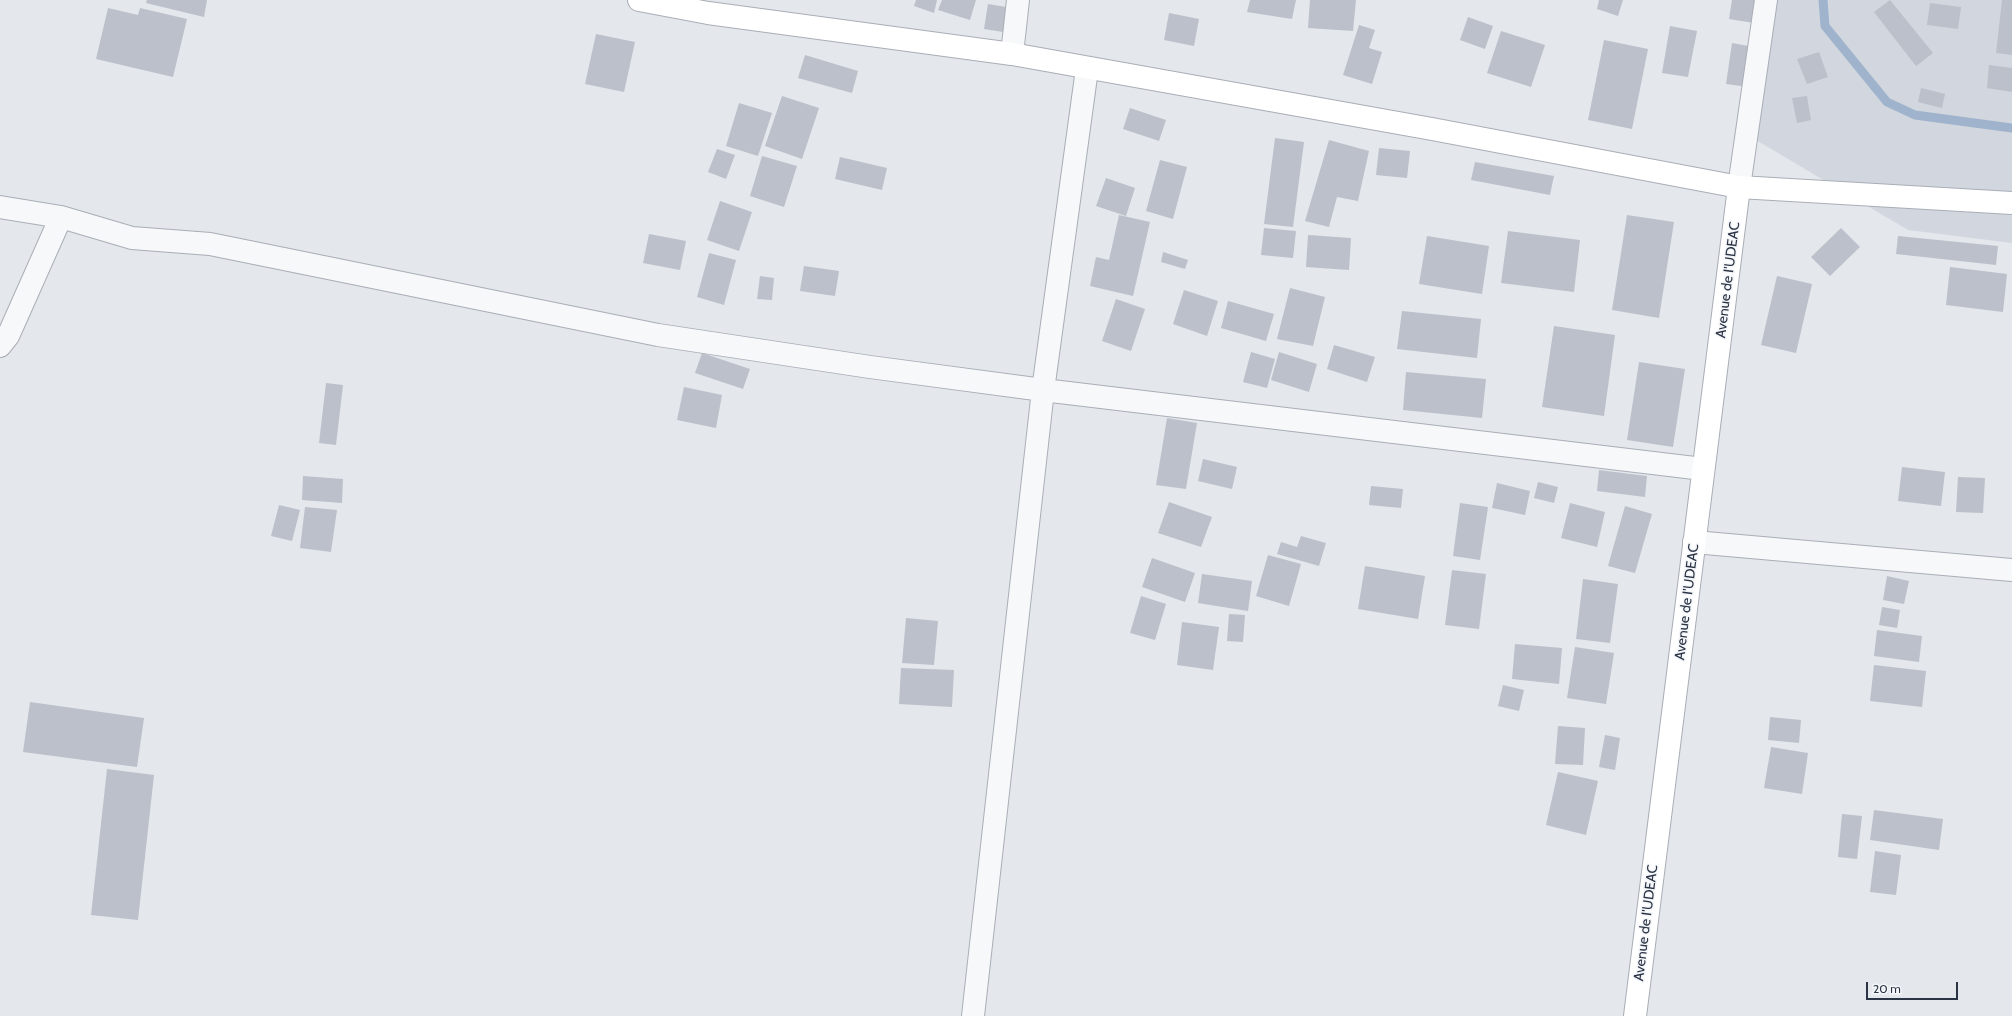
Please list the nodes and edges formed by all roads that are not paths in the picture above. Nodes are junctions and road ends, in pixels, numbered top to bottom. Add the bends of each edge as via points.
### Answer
1 (639, 0) edge
2 (1018, 0) edge
3 (1766, 0) edge
4 (1012, 54) junction
5 (1087, 69) junction
6 (1740, 187) junction
7 (2012, 203) edge
8 (0, 207) edge
9 (61, 217) junction
10 (0, 346) edge
11 (1042, 390) junction
12 (1703, 470) junction
13 (1694, 542) junction
14 (2012, 570) edge
15 (973, 1016) edge
16 (1635, 1016) edge

1 - 4 main road via 708,13
2 - 4 street
3 - 6 street
4 - 5 main road
5 - 6 main road via 1432,128
5 - 11 street
6 - 7 main road
6 - 12 main road, Avenue de I'UDEAC
8 - 9 street
9 - 10 street via 8,336
9 - 11 street via 132,238 210,244 658,335
11 - 12 street
11 - 15 street
12 - 13 main road, Avenue de I'UDEAC
13 - 14 street
13 - 16 main road, Avenue de I'UDEAC

